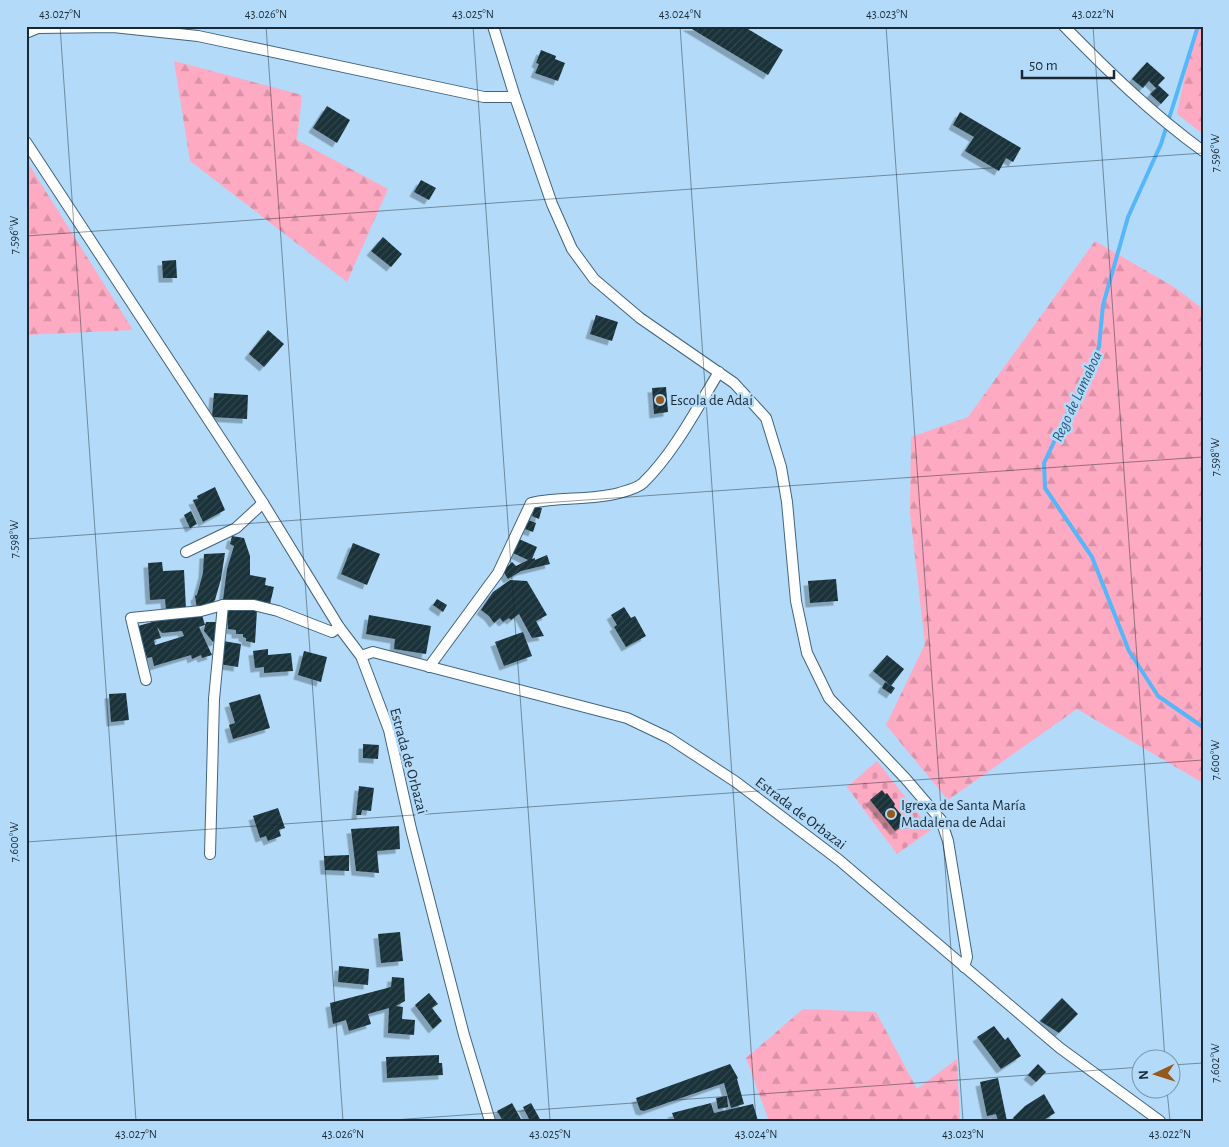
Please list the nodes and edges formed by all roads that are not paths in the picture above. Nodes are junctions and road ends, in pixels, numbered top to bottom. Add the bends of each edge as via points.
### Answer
1 (493, 26) edge
2 (1064, 26) edge
3 (26, 32) edge
4 (515, 97) junction
5 (26, 142) edge
6 (1203, 151) edge
7 (719, 372) junction
8 (262, 504) junction
9 (186, 552) dead end
10 (223, 605) junction
11 (339, 627) junction
12 (361, 656) junction
13 (429, 667) junction
14 (146, 680) dead end
15 (210, 854) dead end
16 (964, 939) junction
17 (948, 954) junction
18 (964, 967) junction
19 (490, 1121) edge
20 (1160, 1121) edge

1 - 4 street
2 - 6 street via 1125,88
3 - 4 street via 38,28 113,27 198,36 484,97
4 - 7 street via 556,213 572,249 594,279 640,318
5 - 8 street, Estrada de Orbazai
7 - 13 street via 665,456 642,484 618,494 531,503 498,573
7 - 16 street via 734,383 766,418 781,467 796,601 807,653 829,698 941,820 948,841
8 - 9 street via 236,528
8 - 11 street, Estrada de Orbazai
10 - 11 street via 254,605 332,632
10 - 14 street via 201,611 131,618
10 - 15 street via 214,699
11 - 12 street, Estrada de Orbazai
12 - 13 street, Estrada de Orbazai via 373,652
12 - 19 street, Estrada de Orbazai via 388,730 459,1017
13 - 17 street, Estrada de Orbazai via 627,718 669,738 736,782 839,860
16 - 17 street
16 - 18 street via 967,957
17 - 18 street, Estrada de Orbazai
18 - 20 street, Estrada de Orbazai via 1060,1048

